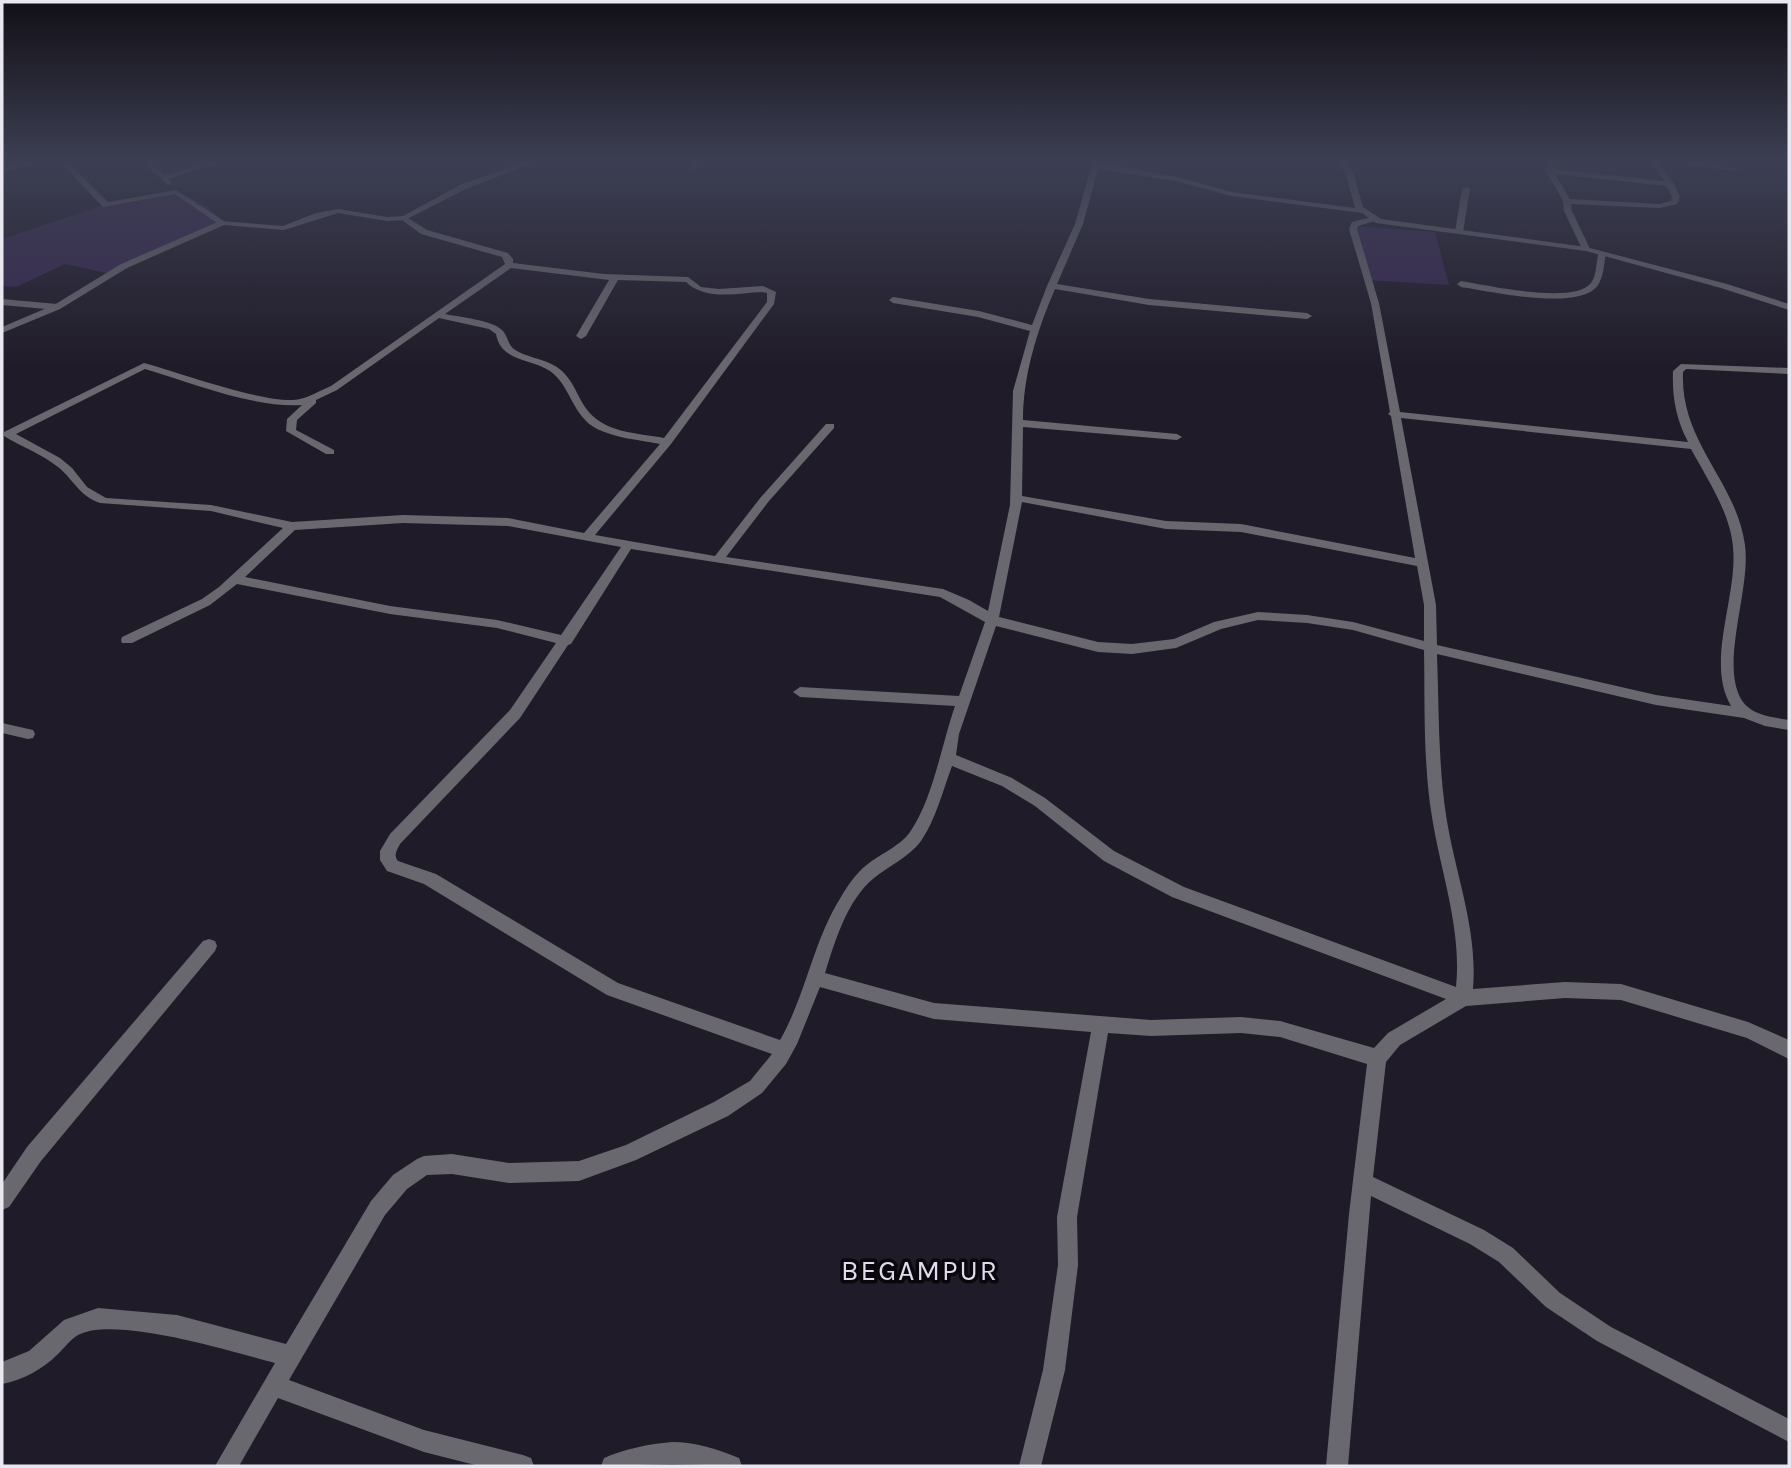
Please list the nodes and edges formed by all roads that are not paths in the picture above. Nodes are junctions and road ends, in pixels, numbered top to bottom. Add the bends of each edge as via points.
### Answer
1 (208, 230) edge
2 (421, 230) edge
3 (1077, 230) edge
4 (1353, 230) edge
5 (1442, 230) edge
6 (1577, 230) edge
7 (1459, 232) joint
8 (1586, 249) junction
9 (1602, 253) junction
10 (509, 265) junction
11 (615, 277) junction
12 (1461, 284) dead end
13 (1051, 286) junction
14 (893, 300) dead end
15 (2, 302) edge
16 (57, 307) junction
17 (1789, 307) edge
18 (435, 314) junction
19 (1307, 316) dead end
20 (1035, 329) junction
21 (2, 330) edge
22 (581, 336) dead end
23 (1789, 371) edge
24 (318, 396) junction
25 (1393, 414) junction
26 (1016, 423) junction
27 (830, 426) dead end
28 (5, 435) edge
29 (1177, 437) dead end
30 (667, 442) junction
31 (1697, 446) junction
32 (330, 452) dead end
33 (1016, 498) junction
34 (292, 526) junction
35 (587, 537) junction
36 (628, 545) junction
37 (718, 560) junction
38 (1422, 563) junction
39 (235, 579) junction
40 (992, 620) junction
41 (127, 640) dead end
42 (566, 641) junction
43 (1432, 648) junction
44 (800, 692) dead end
45 (964, 701) junction
46 (1745, 713) junction
47 (1789, 725) edge
48 (2, 728) edge
49 (29, 734) dead end
50 (948, 758) junction
51 (209, 946) dead end
52 (816, 978) junction
53 (1464, 998) junction
54 (1101, 1025) junction
55 (784, 1050) junction
56 (1789, 1050) edge
57 (1377, 1058) junction
58 (1363, 1182) junction
59 (2, 1200) edge
60 (289, 1356) junction
61 (2, 1373) edge
62 (273, 1385) junction
63 (1789, 1431) edge
64 (226, 1466) edge
65 (523, 1466) edge
66 (612, 1466) edge
67 (731, 1466) edge
68 (1030, 1466) edge
69 (1337, 1466) edge

1 - 16 street via 124,266
2 - 10 street via 505,255
3 - 13 street
4 - 25 street via 1375,303
5 - 7 street
6 - 8 street
7 - 8 street
8 - 9 street
9 - 12 street via 1595,284 1583,293 1549,295
9 - 17 street
10 - 11 street
10 - 18 street
11 - 22 street
11 - 30 street via 688,280 698,289 711,291 772,292 771,302
13 - 19 street via 1149,302
13 - 20 street
14 - 20 street
15 - 16 street
16 - 21 street
18 - 24 street
18 - 30 street via 492,327 508,351 558,372 594,423
20 - 26 street via 1017,391
23 - 31 street via 1684,366 1676,383 1685,422
24 - 28 street via 283,403 145,366
24 - 32 street via 292,419 291,431
25 - 31 street
25 - 38 street
26 - 29 street
26 - 33 street
27 - 37 street
28 - 34 street via 65,467 89,496 104,501 211,508
30 - 35 street
31 - 46 street via 1732,516 1739,546 1728,680 1734,700
33 - 38 street via 1166,525 1255,530
33 - 40 street
34 - 35 street via 403,519 508,522
34 - 39 street
35 - 36 street
36 - 37 street
36 - 42 street
37 - 40 street via 943,593
38 - 43 street
39 - 41 street via 206,602
39 - 42 street via 390,610 497,624
40 - 43 street via 1098,647 1132,649 1177,643 1218,625 1258,616 1307,619 1353,626
40 - 45 street
42 - 55 street via 515,714 395,838 388,860 429,879 612,989
43 - 46 street via 1657,700
43 - 53 street via 1433,760 1439,817 1462,921 1467,965
44 - 45 street
45 - 50 street
46 - 47 street
48 - 49 street
50 - 52 street via 914,839 866,875 847,901 830,932
50 - 53 street via 1007,782 1109,856 1178,892
51 - 59 street via 41,1145
52 - 54 street via 934,1011
52 - 55 street
53 - 56 street via 1565,990 1621,992 1748,1030
53 - 57 street via 1394,1039
54 - 57 street via 1280,1029
54 - 68 street via 1067,1217 1068,1265 1054,1370
55 - 60 street via 756,1087 722,1109 579,1171 509,1173 452,1164 424,1166 400,1182 378,1208
57 - 58 street
58 - 63 street via 1477,1237 1506,1255 1553,1300 1604,1334
58 - 69 street
60 - 61 street via 177,1326 99,1318 71,1327 37,1359
60 - 62 street
62 - 64 street
62 - 65 street via 424,1441
66 - 67 street via 680,1451

